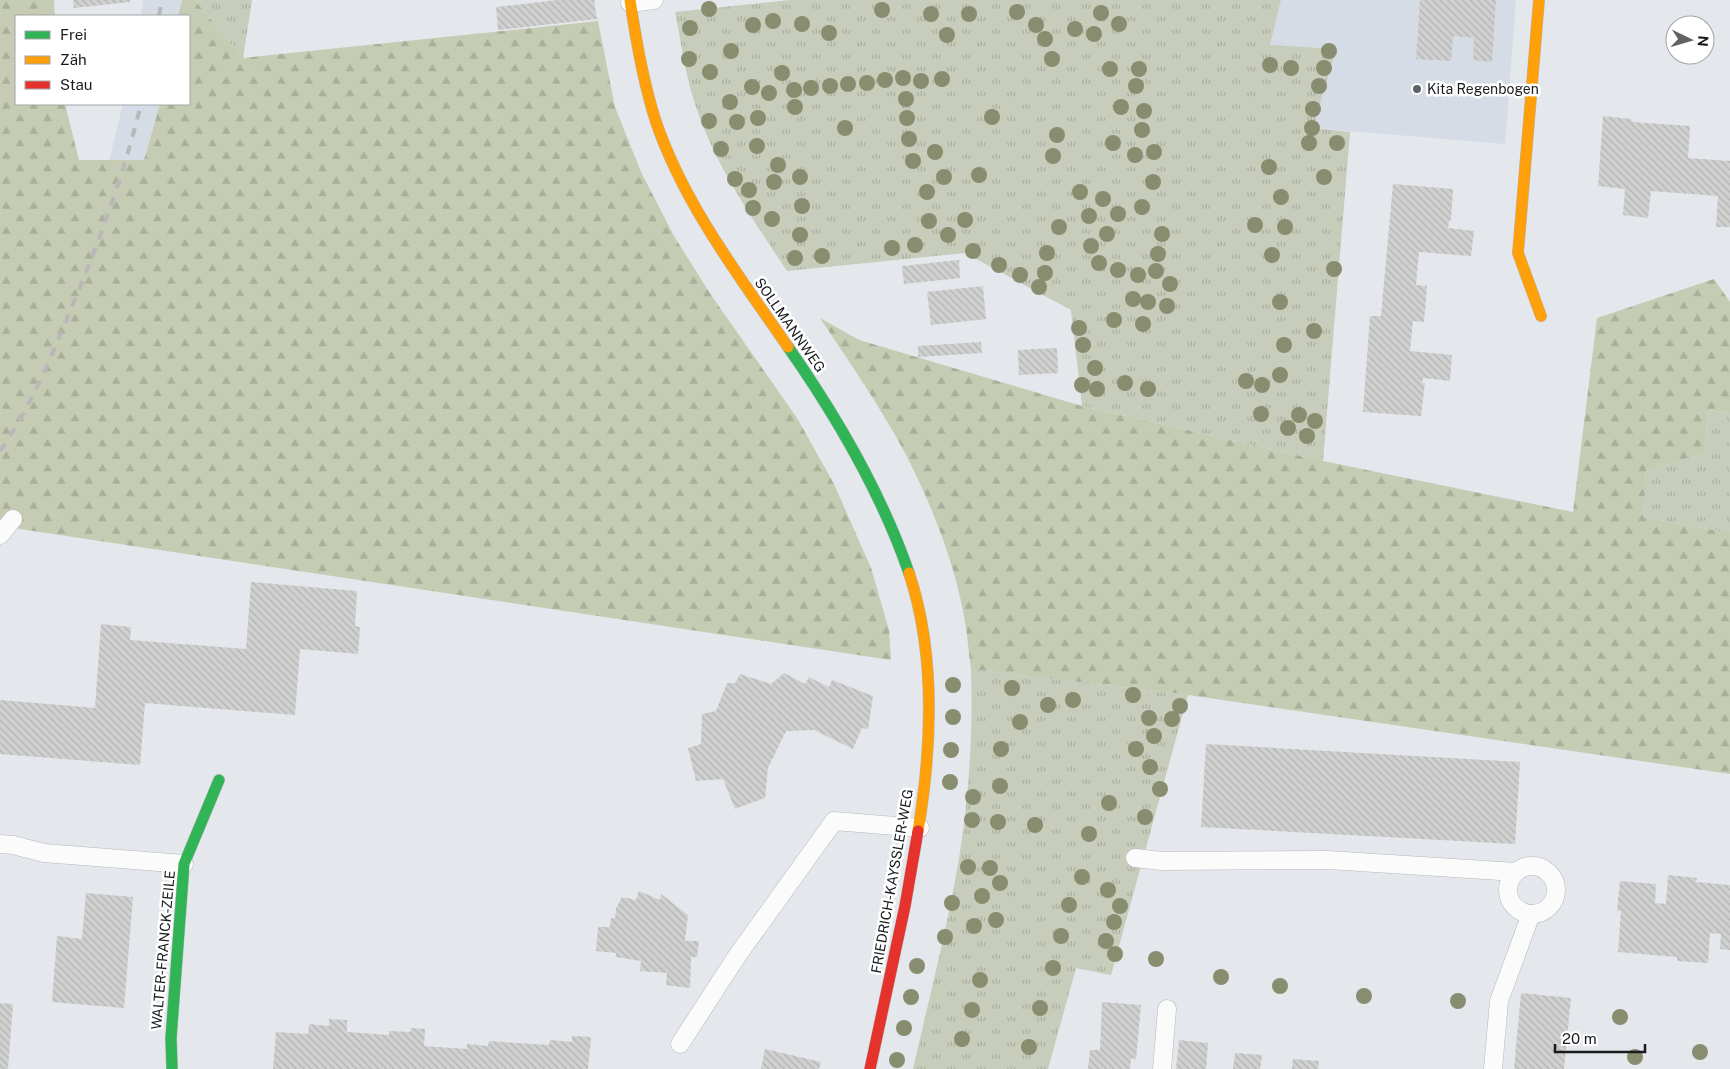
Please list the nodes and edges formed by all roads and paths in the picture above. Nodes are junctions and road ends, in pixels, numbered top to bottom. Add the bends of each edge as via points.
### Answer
1 (654, 0) edge
2 (1539, 0) edge
3 (630, 1) edge
4 (1541, 316) dead end
5 (13, 519) dead end
6 (0, 535) edge
7 (927, 667) joint
8 (219, 780) dead end
9 (920, 828) junction
10 (0, 844) edge
11 (1135, 858) dead end
12 (184, 864) junction
13 (1516, 872) junction
14 (1531, 914) junction
15 (1167, 1009) dead end
16 (680, 1044) dead end
17 (172, 1069) edge
18 (870, 1069) edge
19 (1162, 1069) edge
20 (1493, 1069) edge

1 - 3 lane
2 - 4 street via 1518,254
3 - 7 street, SOLLMANNWEG via 651,105 678,173 722,252 841,427 871,484 901,549 912,584 921,619
5 - 6 lane
7 - 9 street, FRIEDRICH-KAYSSLER-WEG via 928,748
8 - 12 street, WALTER-FRANCK-ZEILE
9 - 16 lane via 834,821 737,956
9 - 18 street, FRIEDRICH-KAYSSLER-WEG
10 - 12 lane via 44,852
11 - 13 lane via 1328,860
12 - 17 street, WALTER-FRANCK-ZEILE via 170,1038
13 - 14 lane via 1508,886 1511,902 1516,908
13 - 14 lane via 1527,867 1541,868 1548,872 1555,886 1556,894 1548,908
14 - 20 lane via 1499,1001
15 - 19 lane

